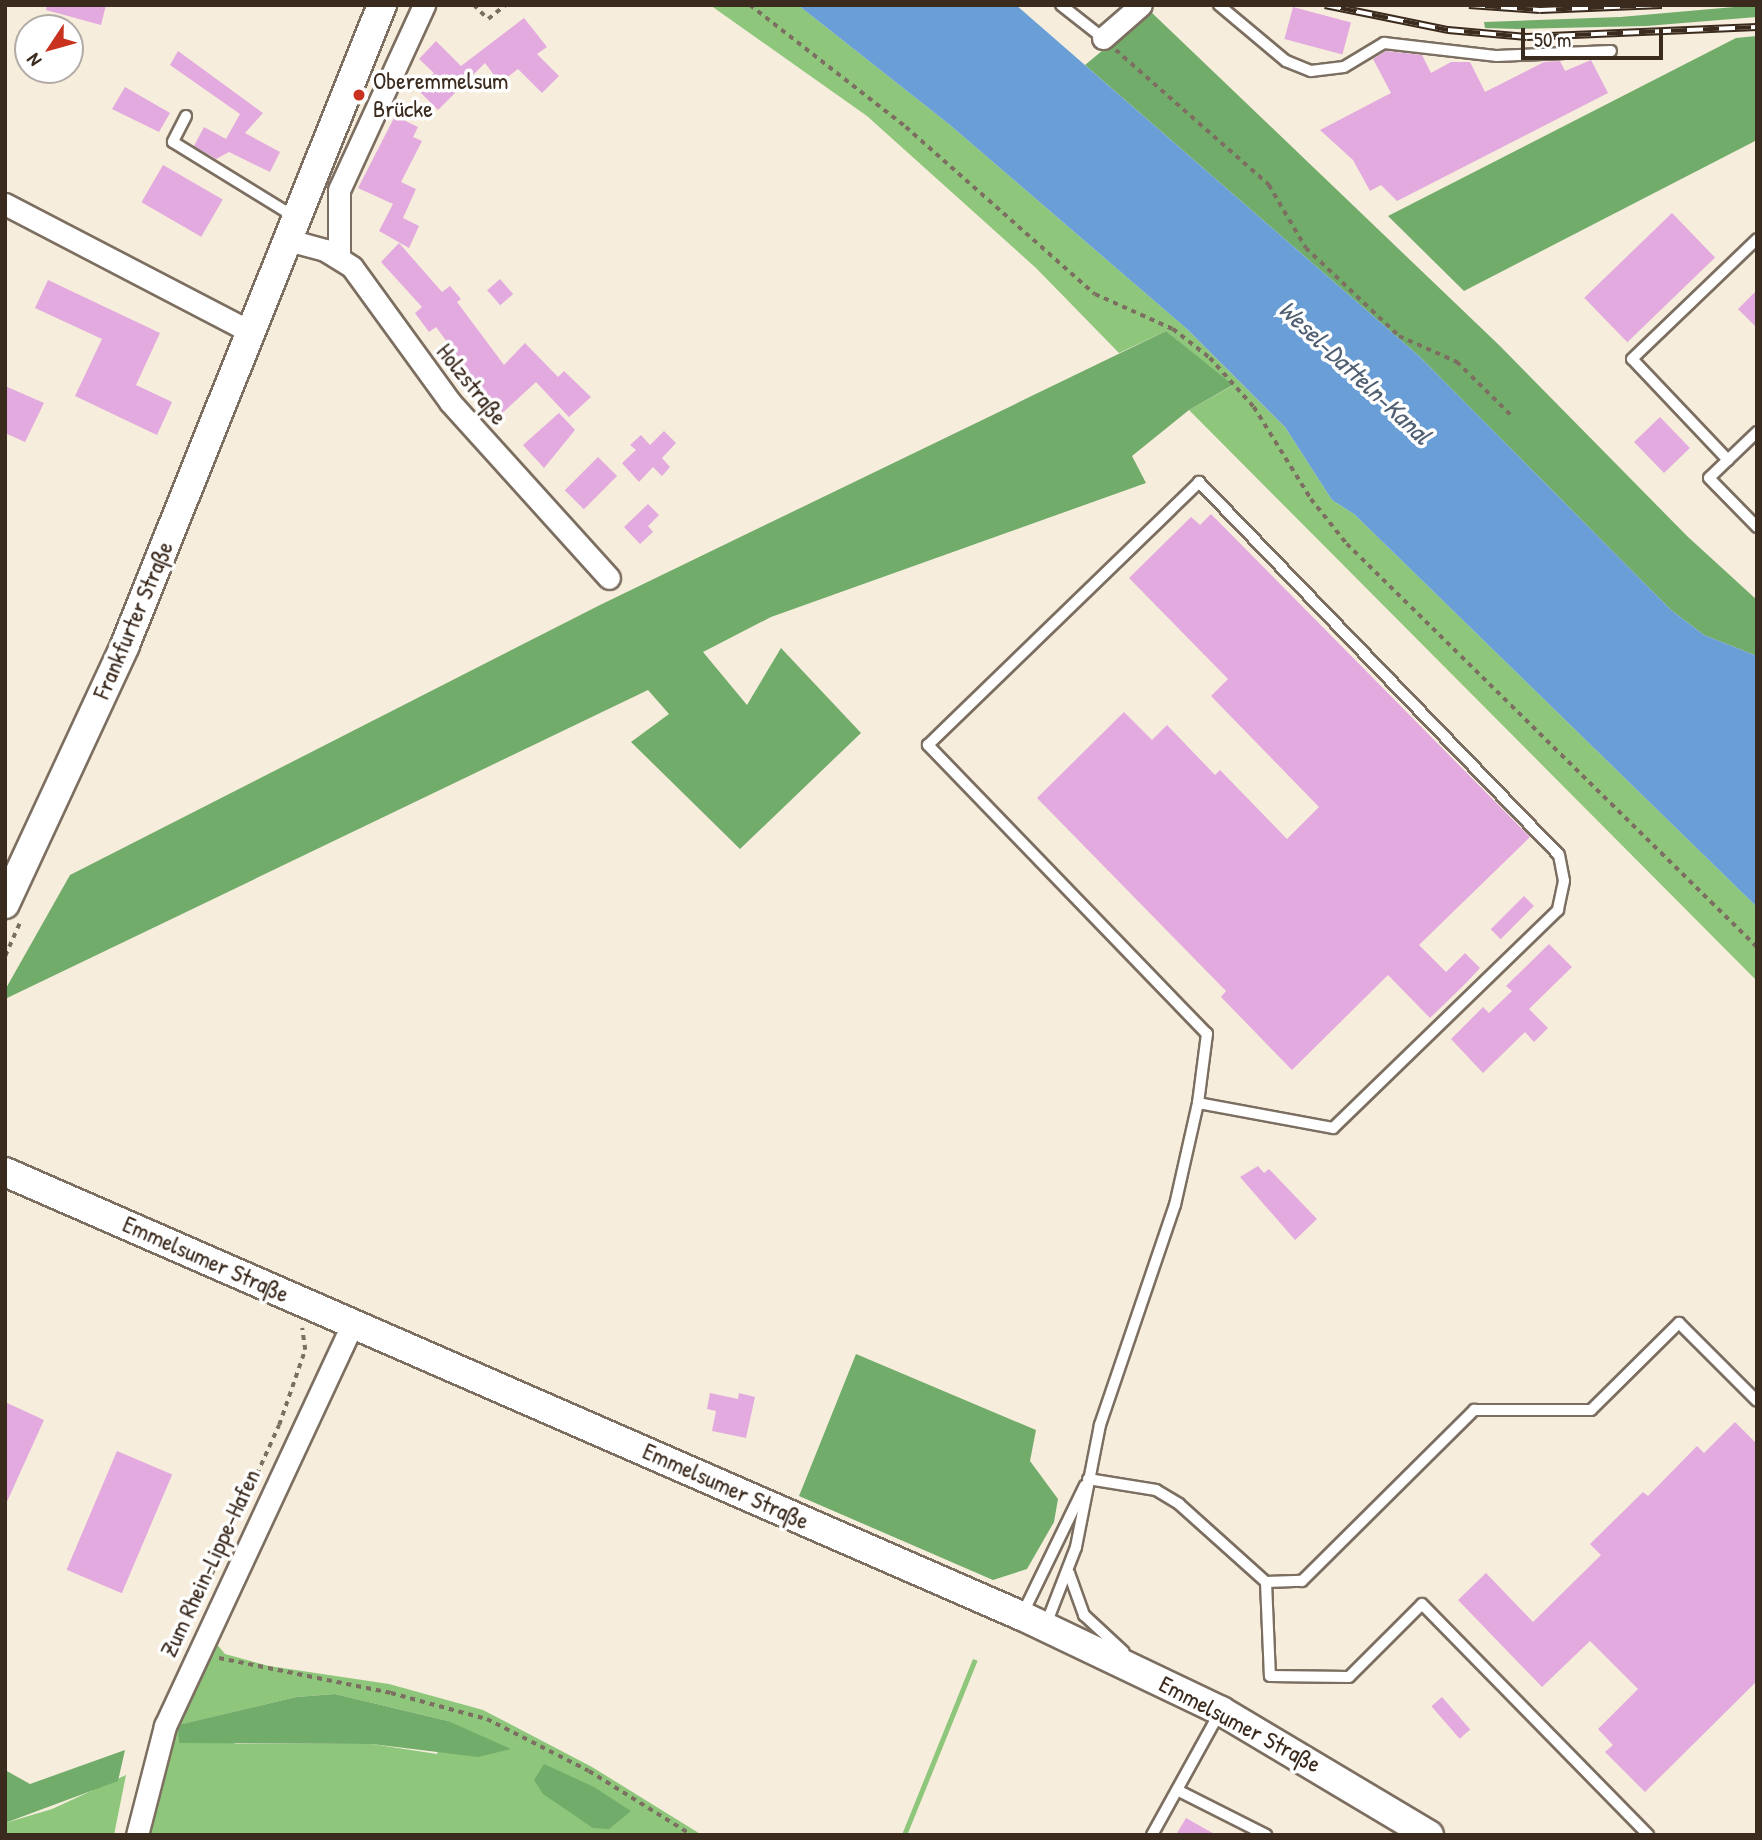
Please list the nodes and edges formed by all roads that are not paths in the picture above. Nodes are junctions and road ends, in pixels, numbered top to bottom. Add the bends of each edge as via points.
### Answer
1 (382, 5) edge
2 (424, 5) edge
3 (1061, 5) edge
4 (1141, 5) edge
5 (1219, 5) edge
6 (1103, 38) joint
7 (1611, 51) dead end
8 (186, 116) dead end
9 (5, 204) edge
10 (292, 229) junction
11 (1757, 239) edge
12 (339, 257) junction
13 (251, 332) junction
14 (1757, 432) edge
15 (1728, 460) junction
16 (1757, 527) edge
17 (608, 578) dead end
18 (5, 904) edge
19 (1198, 1103) junction
20 (5, 1172) edge
21 (353, 1322) junction
22 (1757, 1401) edge
23 (1088, 1479) junction
24 (1068, 1570) junction
25 (1266, 1582) junction
26 (1033, 1622) junction
27 (1158, 1681) junction
28 (1221, 1711) junction
29 (1177, 1790) junction
30 (137, 1835) edge
31 (1152, 1835) edge
32 (1266, 1835) edge
33 (1429, 1835) edge
34 (1648, 1835) edge

1 - 10 street, Frankfurter Straße
2 - 12 street via 339,190
3 - 6 lane
4 - 6 street
5 - 7 lane via 1286,61 1311,71 1344,67 1384,43 1497,56
8 - 10 lane via 173,142
9 - 13 street
10 - 12 street, Holzstraße
10 - 13 street, Frankfurter Straße
11 - 15 lane via 1632,359
12 - 17 street, Holzstraße via 352,267 450,402
13 - 18 street, Frankfurter Straße via 125,645
14 - 15 lane
15 - 16 lane via 1709,478
19 - 19 lane via 1207,1034 928,745 1199,482 1559,855 1564,881 1559,910 1333,1128
19 - 23 lane via 1175,1205 1100,1424
20 - 21 street, Emmelsumer Straße
21 - 26 street, Emmelsumer Straße
21 - 30 street, Zum Rhein-Lippe-Hafen via 164,1726
22 - 25 lane via 1679,1323 1591,1410 1474,1410 1302,1581
23 - 24 lane
23 - 25 lane via 1147,1487 1168,1496
23 - 26 lane
24 - 26 lane
24 - 27 lane via 1084,1615
25 - 34 lane via 1270,1676 1349,1677 1422,1604
26 - 27 street, Emmelsumer Straße
27 - 28 street, Emmelsumer Straße
28 - 29 lane
28 - 33 street, Emmelsumer Straße
29 - 31 lane
29 - 32 lane

